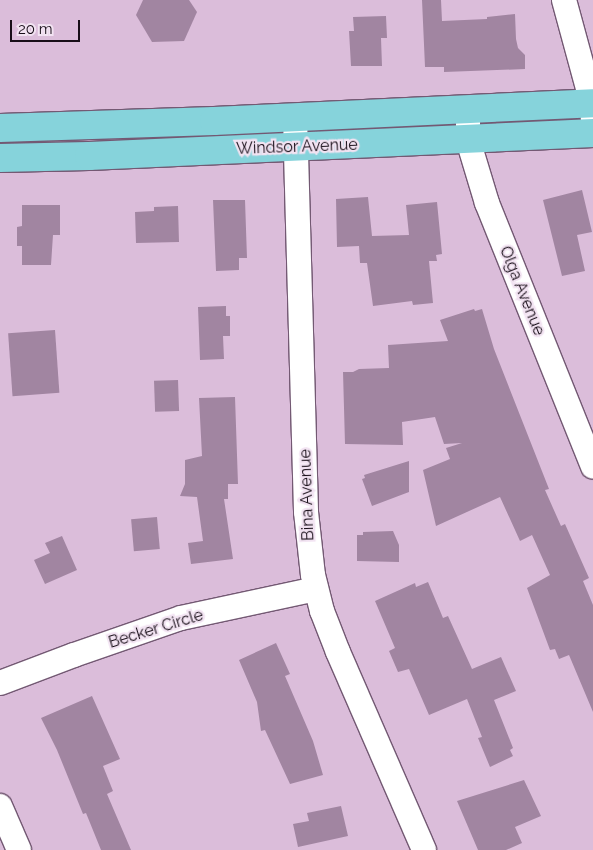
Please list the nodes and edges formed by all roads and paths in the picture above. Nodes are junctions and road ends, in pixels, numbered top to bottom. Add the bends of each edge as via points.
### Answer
1 (564, 0) edge
2 (468, 110) junction
3 (593, 110) edge
4 (295, 117) junction
5 (0, 128) edge
6 (593, 133) edge
7 (468, 140) junction
8 (296, 147) junction
9 (0, 158) edge
10 (593, 467) edge
11 (316, 589) junction
12 (0, 684) edge
13 (0, 806) edge
14 (19, 850) edge
15 (424, 850) edge

1 - 3 street
2 - 3 main road, Windsor Avenue
2 - 4 main road, Windsor Avenue
2 - 7 street, Olga Avenue
4 - 5 main road, Windsor Avenue
4 - 8 street, Bina Avenue
6 - 7 main road, Windsor Avenue
7 - 8 main road, Windsor Avenue
7 - 10 street, Olga Avenue via 486,203
8 - 9 main road, Windsor Avenue
8 - 11 street, Bina Avenue via 306,512 308,548
11 - 12 street, Becker Circle via 181,618
11 - 15 street, Bina Avenue via 338,652
13 - 14 street

